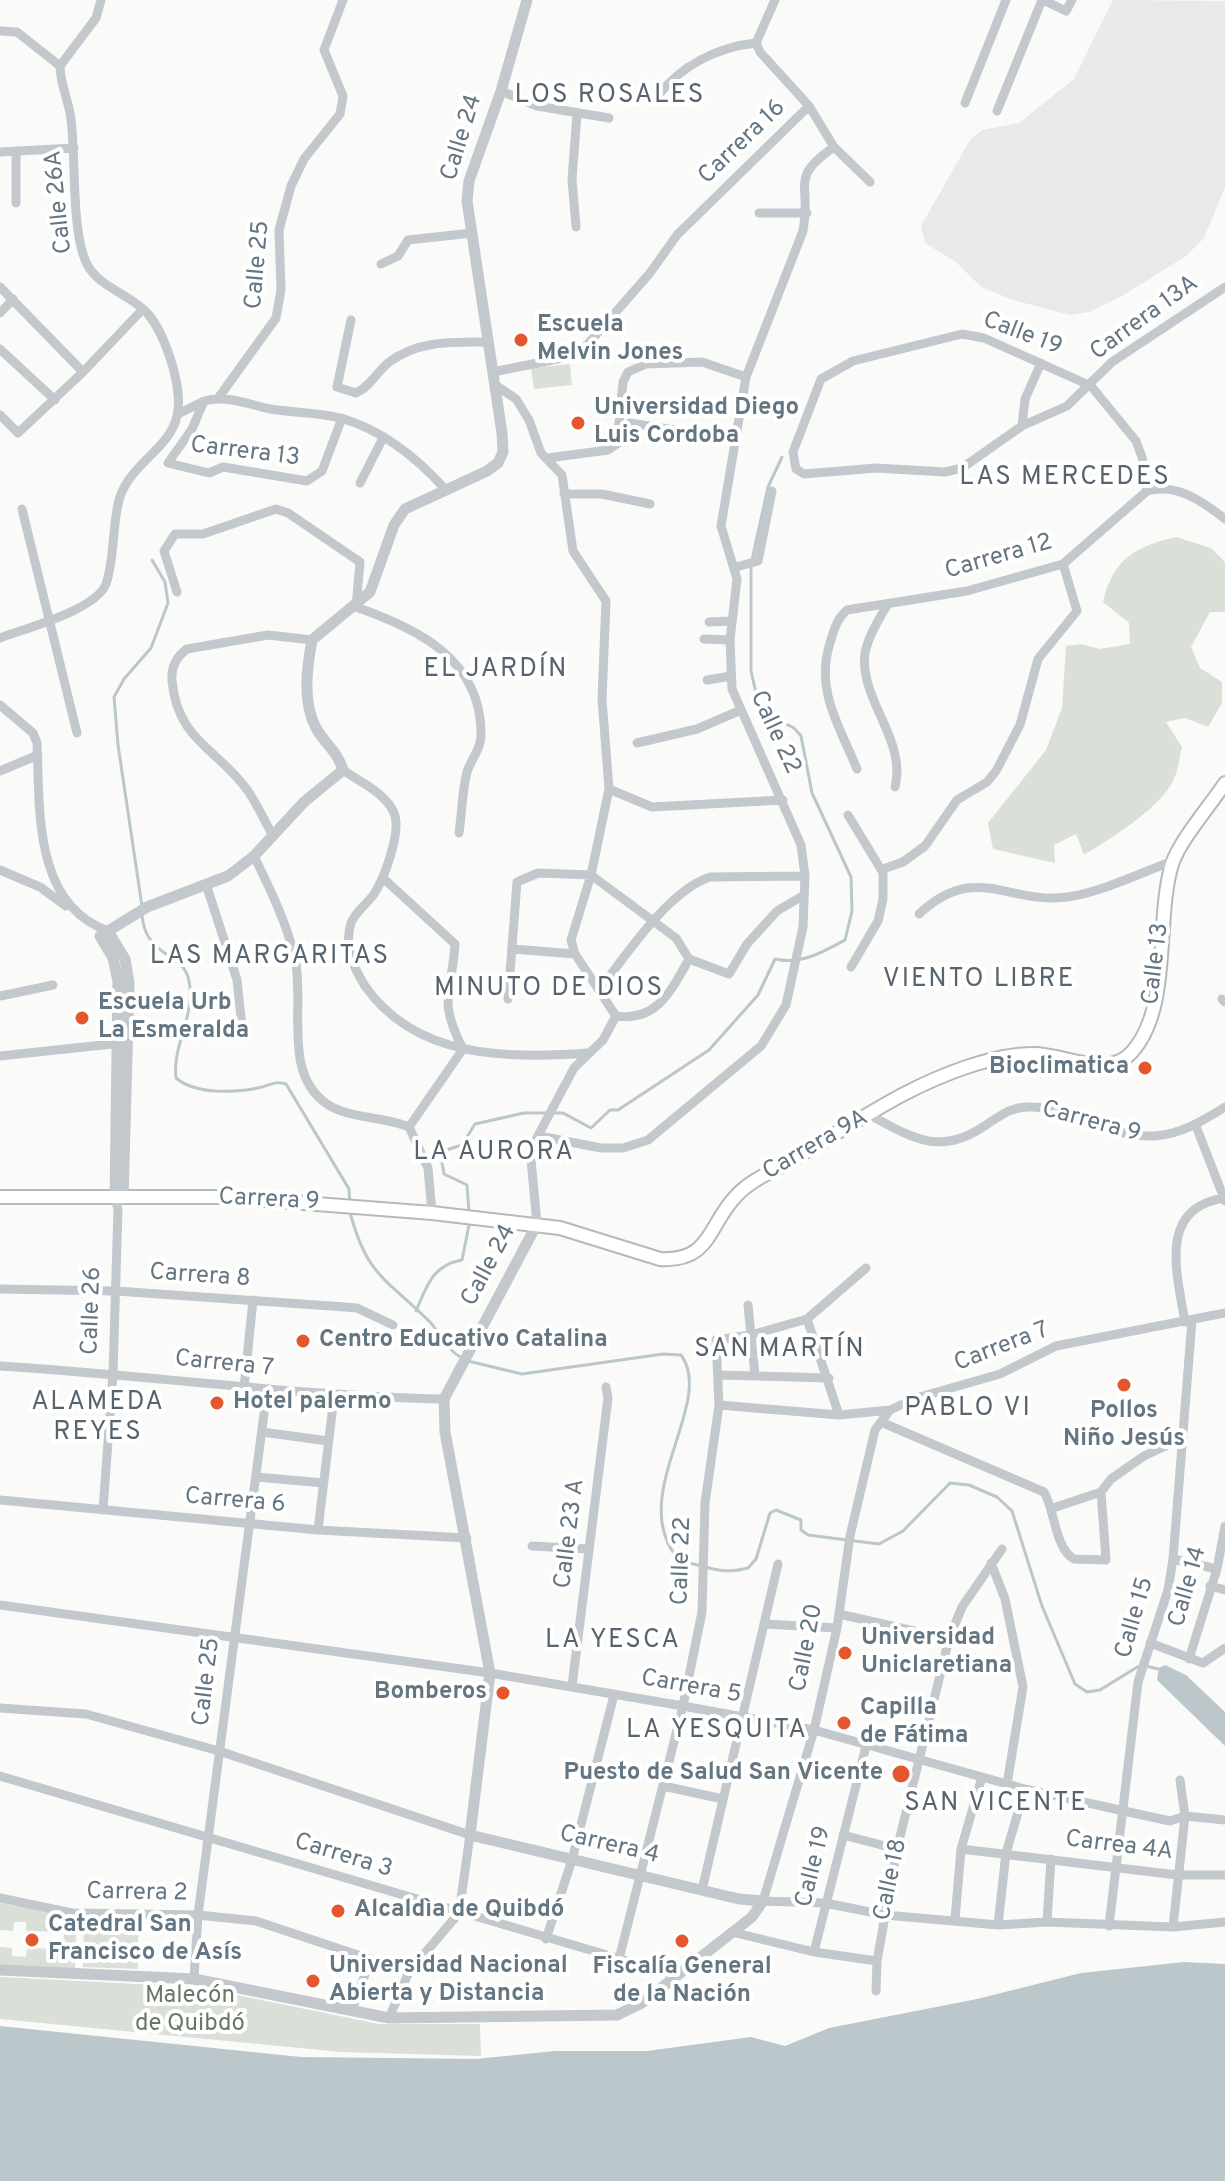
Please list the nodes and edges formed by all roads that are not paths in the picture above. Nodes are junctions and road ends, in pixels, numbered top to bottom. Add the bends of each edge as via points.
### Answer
1 (101, 0) edge
2 (343, 0) edge
3 (527, 0) edge
4 (775, 0) edge
5 (1006, 0) edge
6 (1042, 0) edge
7 (1072, 0) edge
8 (0, 31) edge
9 (756, 43) junction
10 (60, 66) junction
11 (501, 91) junction
12 (657, 97) dead end
13 (965, 103) dead end
14 (809, 106) junction
15 (997, 111) dead end
16 (577, 114) junction
17 (609, 118) dead end
18 (834, 147) junction
19 (74, 148) junction
20 (16, 151) junction
21 (0, 152) edge
22 (870, 182) dead end
23 (16, 203) dead end
24 (759, 213) dead end
25 (807, 213) junction
26 (576, 227) dead end
27 (472, 233) junction
28 (381, 264) dead end
29 (0, 287) edge
30 (1225, 287) edge
31 (13, 299) junction
32 (143, 309) junction
33 (0, 313) edge
34 (351, 320) dead end
35 (488, 342) junction
36 (0, 349) edge
37 (1041, 363) junction
38 (83, 372) junction
39 (493, 372) junction
40 (746, 377) junction
41 (497, 386) junction
42 (1091, 386) junction
43 (219, 397) junction
44 (55, 400) junction
45 (204, 401) junction
46 (178, 414) junction
47 (0, 415) edge
48 (342, 418) junction
49 (1022, 426) junction
50 (618, 427) junction
51 (680, 431) dead end
52 (383, 438) junction
53 (548, 458) junction
54 (796, 469) joint
55 (360, 483) dead end
56 (445, 489) junction
57 (772, 491) dead end
58 (1147, 491) junction
59 (564, 494) junction
60 (650, 504) dead end
61 (22, 509) dead end
62 (1225, 519) edge
63 (360, 562) junction
64 (382, 563) junction
65 (1063, 564) junction
66 (736, 567) junction
67 (177, 592) dead end
68 (356, 607) junction
69 (886, 607) junction
70 (46, 620) junction
71 (731, 621) junction
72 (709, 622) dead end
73 (0, 638) edge
74 (704, 639) dead end
75 (312, 640) junction
76 (730, 640) junction
77 (731, 676) junction
78 (707, 680) dead end
79 (0, 705) edge
80 (741, 710) junction
81 (77, 733) dead end
82 (637, 743) dead end
83 (38, 755) junction
84 (857, 769) dead end
85 (343, 770) junction
86 (0, 771) edge
87 (1225, 783) edge
88 (895, 787) dead end
89 (609, 789) junction
90 (783, 800) junction
91 (848, 815) dead end
92 (459, 833) dead end
93 (272, 834) junction
94 (254, 856) junction
95 (1173, 861) junction
96 (0, 870) edge
97 (882, 873) junction
98 (591, 875) junction
99 (805, 876) junction
100 (383, 878) junction
101 (206, 884) junction
102 (804, 895) junction
103 (69, 908) junction
104 (919, 914) dead end
105 (651, 921) junction
106 (102, 932) junction
107 (513, 949) junction
108 (575, 954) junction
109 (689, 959) junction
110 (851, 967) dead end
111 (53, 985) dead end
112 (600, 989) junction
113 (0, 996) edge
114 (508, 999) dead end
115 (616, 1016) junction
116 (242, 1027) dead end
117 (122, 1043) junction
118 (463, 1049) junction
119 (588, 1053) junction
120 (0, 1056) edge
121 (1123, 1060) joint
122 (1225, 1107) edge
123 (868, 1114) junction
124 (1196, 1126) junction
125 (409, 1127) junction
126 (539, 1136) junction
127 (0, 1197) edge
128 (1225, 1199) edge
129 (119, 1203) junction
130 (432, 1213) junction
131 (537, 1224) junction
132 (866, 1268) dead end
133 (0, 1289) edge
134 (116, 1291) junction
135 (253, 1300) junction
136 (748, 1305) dead end
137 (1225, 1313) edge
138 (807, 1319) junction
139 (1188, 1321) junction
140 (393, 1325) dead end
141 (751, 1335) junction
142 (0, 1366) edge
143 (113, 1373) junction
144 (720, 1375) junction
145 (755, 1376) junction
146 (829, 1378) junction
147 (606, 1387) dead end
148 (244, 1388) junction
149 (267, 1391) junction
150 (334, 1397) junction
151 (444, 1399) junction
152 (719, 1405) junction
153 (890, 1410) junction
154 (839, 1415) junction
155 (881, 1422) junction
156 (262, 1432) junction
157 (1183, 1438) junction
158 (328, 1441) junction
159 (257, 1477) junction
160 (323, 1483) junction
161 (1101, 1492) junction
162 (0, 1500) edge
163 (1053, 1508) junction
164 (103, 1510) junction
165 (251, 1524) junction
166 (1225, 1526) edge
167 (318, 1530) junction
168 (467, 1538) junction
169 (1224, 1544) edge
170 (532, 1546) dead end
171 (589, 1549) junction
172 (1002, 1549) dead end
173 (1173, 1559) junction
174 (991, 1563) junction
175 (778, 1564) dead end
176 (1217, 1569) junction
177 (1210, 1586) junction
178 (1225, 1590) edge
179 (0, 1605) edge
180 (839, 1614) junction
181 (764, 1624) junction
182 (837, 1628) junction
183 (234, 1637) junction
184 (949, 1639) junction
185 (1149, 1648) junction
186 (1225, 1648) edge
187 (1189, 1659) junction
188 (490, 1673) junction
189 (572, 1686) junction
190 (614, 1695) junction
191 (683, 1706) junction
192 (0, 1708) edge
193 (742, 1717) junction
194 (814, 1730) junction
195 (866, 1746) junction
196 (219, 1751) junction
197 (922, 1760) junction
198 (0, 1776) edge
199 (982, 1777) junction
200 (1180, 1780) dead end
201 (1007, 1784) junction
202 (663, 1786) junction
203 (1025, 1789) junction
204 (723, 1799) junction
205 (1124, 1811) junction
206 (1185, 1816) junction
207 (1225, 1820) edge
208 (470, 1835) junction
209 (843, 1835) junction
210 (209, 1837) junction
211 (897, 1849) junction
212 (961, 1849) junction
213 (1006, 1853) junction
214 (1051, 1859) junction
215 (572, 1860) junction
216 (1116, 1868) junction
217 (1177, 1875) junction
218 (1225, 1875) edge
219 (640, 1876) junction
220 (702, 1890) junction
221 (0, 1898) edge
222 (763, 1901) junction
223 (825, 1903) junction
224 (459, 1913) junction
225 (198, 1915) junction
226 (885, 1915) junction
227 (955, 1919) junction
228 (1047, 1922) junction
229 (1225, 1922) edge
230 (998, 1925) junction
231 (1109, 1926) junction
232 (1173, 1927) junction
233 (736, 1933) junction
234 (546, 1939) junction
235 (814, 1952) junction
236 (619, 1959) junction
237 (370, 1961) junction
238 (877, 1961) junction
239 (0, 1970) edge
240 (409, 1972) junction
241 (675, 1975) junction
242 (194, 1979) junction
243 (876, 1991) dead end
244 (352, 2010) junction
245 (389, 2018) junction

1 - 10 street via 96,18
2 - 43 street, Calle 25 via 324,50 343,96 340,114 304,159 291,186 279,230 281,290 276,318
3 - 11 street, Calle 24
4 - 9 street
5 - 13 street
6 - 7 street via 1066,11
6 - 15 street
8 - 10 street via 17,32
9 - 12 street via 721,51 676,73
9 - 14 street
10 - 19 street, Calle 26A
11 - 16 street
11 - 27 street, Calle 24 via 469,181
14 - 18 street
14 - 39 street, Carrera 16 via 677,235 650,273 572,356
16 - 17 street
16 - 26 street via 572,179
18 - 22 street
18 - 25 street, Calle 22 via 809,165
19 - 20 street
19 - 32 street, Calle 26A via 86,263 98,278
20 - 21 street
20 - 23 street
24 - 25 street
25 - 40 street, Calle 22
27 - 28 street via 408,240 398,256
27 - 35 street, Calle 24
29 - 31 street
30 - 42 street, Carrera 13A via 1112,362
31 - 33 street
31 - 38 street
32 - 38 street
32 - 46 street via 166,345
34 - 35 street via 337,387 356,393 388,363 428,343
35 - 39 street, Calle 24
36 - 44 street
37 - 42 street, Calle 19
37 - 49 street via 1025,399
37 - 54 street, Calle 19 via 962,334 853,361 821,379 793,452
38 - 44 street
39 - 41 street, Calle 24
40 - 50 street via 702,362 646,364 628,372 623,382
40 - 66 street, Calle 22 via 721,526
41 - 53 street, Calle 24 via 516,399
41 - 56 street, Calle 24 via 503,452 498,463
42 - 49 street, Carrera 13A via 1067,406
42 - 58 street, Calle 19 via 1136,441
43 - 45 street
43 - 48 street
44 - 47 street via 18,433
45 - 46 street
45 - 48 street, Carrera 13 via 168,463 209,473 223,467 307,481 322,471
46 - 70 street via 164,441 124,489 106,585 95,599
48 - 52 street
49 - 54 street, Carrera 13A via 962,468 945,472 876,468 804,474
50 - 51 street via 630,423
50 - 53 street via 617,444 608,450
52 - 55 street
52 - 56 street
53 - 59 street, Calle 24 via 562,475
56 - 64 street via 405,509
57 - 66 street via 758,561
58 - 62 street via 1176,490
58 - 65 street, Carrera 12
59 - 60 street via 602,494
59 - 89 street, Calle 24 via 573,551 607,610 602,699
61 - 70 street
63 - 64 street
63 - 67 street via 276,509 203,534 175,534 164,551
63 - 68 street
64 - 68 street via 370,592
65 - 69 street, Carrera 12
65 - 97 street via 1077,611 1038,659 1020,725 996,771 957,800 918,852
66 - 71 street, Calle 22
68 - 75 street
68 - 92 street via 403,623 435,642 461,671 481,731 480,749 467,774
69 - 84 street, Carrera 12 via 847,610 838,619 823,664 823,685
69 - 88 street via 869,638 866,670 898,756
70 - 73 street
70 - 81 street
71 - 72 street
71 - 76 street, Calle 22
74 - 76 street
75 - 85 street via 307,667 310,710
75 - 93 street via 268,635 187,649 178,655 171,673 187,730 248,791
76 - 77 street, Calle 22
77 - 78 street
77 - 80 street, Calle 22
79 - 83 street via 33,733
80 - 82 street via 697,729
80 - 90 street, Calle 22
83 - 86 street
83 - 103 street via 49,870
85 - 93 street
85 - 100 street via 383,798 395,814
87 - 95 main road
89 - 90 street via 652,807
89 - 98 street, Calle 24
90 - 99 street, Calle 22 via 801,845
91 - 97 street
93 - 94 street
94 - 101 street via 228,876
94 - 125 street via 294,956 300,1057 309,1087 329,1106
95 - 104 street via 1064,898 974,887 940,898
95 - 121 main road, Calle 13 via 1150,1016 1137,1046
96 - 103 street via 40,887
97 - 110 street via 878,921
98 - 105 street
98 - 107 street via 538,873 520,878 513,893
98 - 108 street, Calle 24 via 572,934
99 - 102 street, Calle 22
99 - 105 street via 710,877 696,882
100 - 118 street via 454,941 446,1001 450,1025
100 - 118 street via 352,921 349,956 356,972 383,1009 412,1030
101 - 106 street
101 - 116 street via 234,966
102 - 109 street via 777,911 729,974
102 - 126 street, Calle 22 via 794,971 781,1016 761,1046 648,1140 601,1148
103 - 106 street
105 - 109 street via 676,938
105 - 112 street
106 - 117 street, Calle 26 via 116,967
107 - 108 street
107 - 114 street
108 - 112 street
109 - 115 street via 649,1013
111 - 113 street
112 - 115 street
115 - 119 street, Calle 24 via 603,1040
117 - 120 street
117 - 129 street, Calle 26
118 - 119 street via 524,1058
118 - 125 street
119 - 126 street, Calle 24 via 574,1068
121 - 123 main road, Carrera 9A via 1100,1065 1018,1055 941,1077
122 - 124 street, Carrera 9
123 - 124 street, Carrera 9 via 931,1143 955,1141 1026,1106 1053,1108 1147,1139
123 - 131 main road, Carrera 9A via 744,1188 707,1241 694,1254 677,1260
124 - 128 street
125 - 130 street via 428,1168
126 - 131 street, Calle 24 via 531,1159
127 - 129 main road, Carrera 9
128 - 139 street, Calle 15 via 1202,1203 1174,1246
129 - 130 main road, Carrera 9 via 227,1197
129 - 134 street, Calle 26
130 - 131 main road, Carrera 9
131 - 151 street, Calle 24
132 - 138 street
133 - 134 street, Carrera 8
134 - 135 street, Carrera 8
134 - 143 street, Calle 26
135 - 140 street, Carrera 8 via 357,1308
135 - 148 street
136 - 141 street
137 - 139 street, Carrera 7
138 - 141 street
138 - 146 street
139 - 153 street, Carrera 7 via 1056,1346 991,1378
139 - 157 street, Calle 15
141 - 144 street, Calle 22 via 720,1339
141 - 145 street
142 - 143 street, Carrera 7
143 - 148 street, Carrera 7
143 - 164 street, Calle 26
144 - 145 street
144 - 152 street, Calle 22
145 - 146 street
146 - 154 street
147 - 171 street, Calle 23 A
148 - 149 street, Carrera 7
149 - 150 street, Carrera 7
149 - 156 street, Calle 25
150 - 151 street, Carrera 7
150 - 158 street
151 - 168 street via 445,1432
152 - 154 street
152 - 191 street, Calle 22 via 705,1503 702,1612
153 - 154 street
153 - 155 street, Calle 20
155 - 163 street via 1038,1488
155 - 180 street, Calle 20 via 846,1552
156 - 158 street
156 - 159 street, Calle 25
157 - 161 street via 1144,1456
157 - 173 street, Calle 15
158 - 160 street
159 - 160 street
159 - 165 street, Calle 25
160 - 167 street
161 - 163 street
161 - 163 street via 1107,1553 1103,1562 1068,1556
162 - 164 street, Carrera 6
164 - 165 street, Carrera 6
165 - 167 street, Carrera 6
165 - 183 street, Calle 25
166 - 169 street, Calle 14
167 - 168 street, Carrera 6
168 - 188 street
169 - 176 street, Calle 14
170 - 171 street
171 - 189 street, Calle 23 A
172 - 174 street, Calle 18
173 - 176 street
173 - 185 street, Calle 15
174 - 184 street, Calle 18 via 962,1607
174 - 201 street via 1005,1599 1023,1687
175 - 181 street
176 - 177 street, Calle 14
177 - 178 street
177 - 187 street, Calle 14
179 - 183 street, Carrera 5
180 - 182 street, Calle 20
180 - 184 street
181 - 182 street
181 - 193 street
182 - 194 street, Calle 20
183 - 188 street, Carrera 5
183 - 196 street, Calle 25
184 - 197 street, Calle 18
185 - 187 street
185 - 205 street, Calle 15 via 1138,1682
186 - 187 street via 1207,1663
188 - 189 street, Carrera 5
188 - 208 street
189 - 190 street, Carrera 5
190 - 191 street, Carrera 5
190 - 215 street
191 - 193 street, Carrera 5
191 - 202 street, Calle 22
192 - 196 street, Carrera 4 via 86,1714
193 - 194 street, Carrera 5
193 - 204 street
194 - 195 street, Carrera 5
194 - 222 street, Calle 20
195 - 197 street, Carrera 5
195 - 209 street, Calle 19
196 - 208 street, Carrera 4
196 - 210 street, Calle 25
197 - 199 street, Carrera 5
197 - 211 street, Calle 18
198 - 210 street, Carrera 3
199 - 201 street, Carrera 5
199 - 212 street
200 - 206 street
201 - 203 street, Carrera 5
202 - 204 street
202 - 219 street, Calle 22
203 - 205 street, Carrera 5
203 - 213 street
204 - 220 street
205 - 206 street, Carrera 5 via 1170,1821
205 - 216 street, Calle 15
206 - 207 street, Carrera 5
206 - 217 street
208 - 215 street, Carrera 4
208 - 224 street
209 - 211 street
209 - 223 street, Calle 19
210 - 224 street, Carrera 3
210 - 225 street, Calle 25
211 - 226 street, Calle 18
212 - 213 street, Carrea 4A
212 - 227 street
213 - 214 street, Carrea 4A
213 - 230 street
214 - 216 street, Carrea 4A
214 - 228 street
215 - 219 street, Carrera 4
215 - 234 street
216 - 217 street, Carrea 4A
216 - 231 street, Calle 15
217 - 218 street, Carrea 4A
217 - 232 street
219 - 220 street, Carrera 4
219 - 236 street, Calle 22
220 - 222 street, Carrera 4
221 - 225 street, Carrera 2 via 81,1914
222 - 223 street, Carrera 4
222 - 233 street, Calle 20
223 - 226 street, Carrera 4
223 - 235 street, Calle 19
224 - 234 street, Carrera 3
224 - 240 street
225 - 237 street, Carrera 2 via 256,1921
225 - 242 street, Calle 25
226 - 227 street, Carrera 4
226 - 238 street, Calle 18
227 - 230 street, Carrera 4
228 - 230 street, Carrera 4
228 - 231 street, Carrera 4
229 - 232 street, Carrera 4
231 - 232 street, Carrera 4
233 - 235 street
233 - 241 street, Calle 20
234 - 236 street, Carrera 3
235 - 238 street
236 - 241 street, Carrera 3
237 - 240 street, Carrera 2
237 - 244 street
238 - 243 street, Calle 18
239 - 242 street
240 - 245 street
241 - 245 street, Calle 20 via 642,2003 617,2015
242 - 244 street
244 - 245 street

